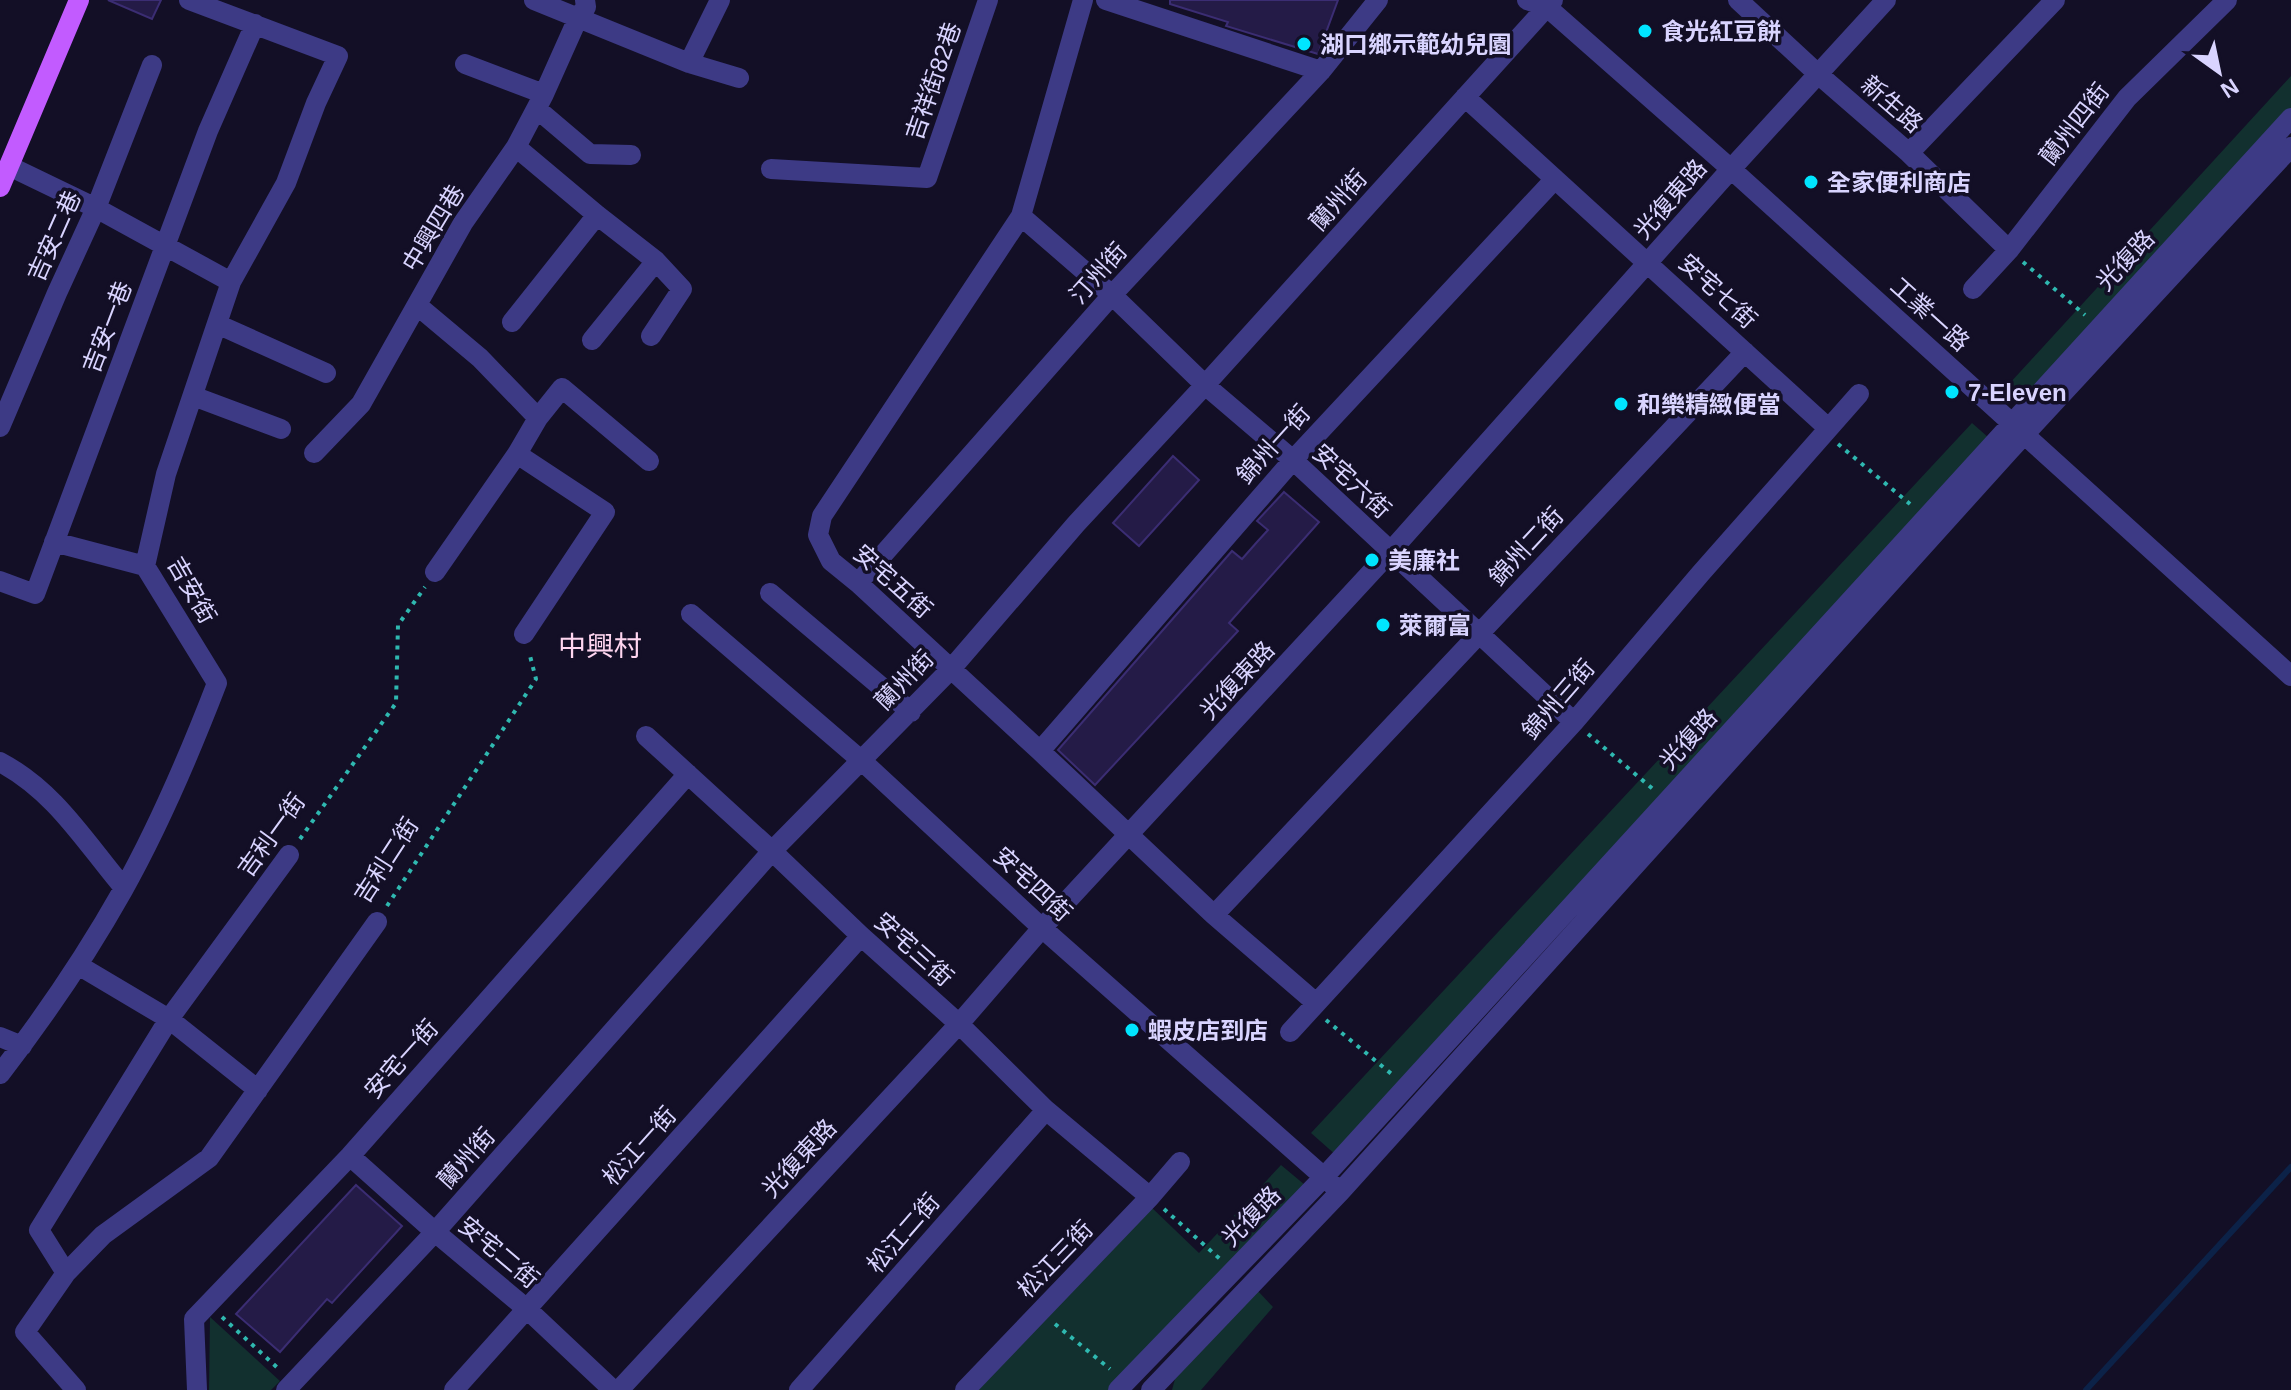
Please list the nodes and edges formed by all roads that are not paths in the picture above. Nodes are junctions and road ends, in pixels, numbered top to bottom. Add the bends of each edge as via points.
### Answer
1 (79, 0) edge
2 (189, 0) edge
3 (534, 0) edge
4 (720, 0) edge
5 (988, 0) edge
6 (1083, 0) edge
7 (1106, 0) edge
8 (1378, 0) edge
9 (1527, 0) edge
10 (1738, 0) edge
11 (1886, 0) edge
12 (2055, 0) edge
13 (2227, 0) edge
14 (1550, 3) edge
15 (585, 6) edge
16 (255, 24) junction
17 (689, 63) junction
18 (465, 64) dead end
19 (152, 65) dead end
20 (1321, 71) junction
21 (1818, 74) junction
22 (739, 78) dead end
23 (1465, 97) junction
24 (540, 101) junction
25 (2291, 118) edge
26 (516, 147) junction
27 (2291, 147) edge
28 (1909, 153) junction
29 (631, 155) dead end
30 (9, 166) junction
31 (771, 169) dead end
32 (1731, 169) junction
33 (1554, 180) junction
34 (0, 187) edge
35 (96, 208) junction
36 (597, 215) junction
37 (1021, 216) junction
38 (166, 246) junction
39 (2009, 250) junction
40 (656, 261) junction
41 (1648, 263) junction
42 (231, 282) junction
43 (1973, 289) dead end
44 (1112, 295) junction
45 (418, 306) junction
46 (512, 322) dead end
47 (217, 324) junction
48 (651, 336) dead end
49 (592, 340) dead end
50 (1745, 352) junction
51 (326, 373) dead end
52 (1205, 385) junction
53 (1859, 394) dead end
54 (193, 396) junction
55 (538, 418) junction
56 (0, 427) edge
57 (281, 429) dead end
58 (2018, 429) junction
59 (1826, 430) junction
60 (314, 453) dead end
61 (517, 454) junction
62 (1293, 460) junction
63 (649, 461) dead end
64 (54, 542) junction
65 (1390, 552) junction
66 (145, 566) junction
67 (435, 572) road end
68 (0, 581) edge
69 (858, 583) junction
70 (770, 593) dead end
71 (691, 614) dead end
72 (1479, 633) junction
73 (524, 634) road end
74 (951, 669) junction
75 (2291, 676) edge
76 (911, 712) junction
77 (1574, 722) junction
78 (646, 736) dead end
79 (1040, 751) junction
80 (862, 761) junction
81 (0, 762) edge
82 (688, 774) junction
83 (1129, 835) junction
84 (772, 851) junction
85 (289, 855) road end
86 (124, 888) junction
87 (1214, 915) junction
88 (377, 922) road end
89 (1042, 928) junction
90 (861, 936) junction
91 (78, 965) junction
92 (1314, 1005) junction
93 (169, 1019) junction
94 (959, 1024) junction
95 (1290, 1032) dead end
96 (0, 1037) edge
97 (22, 1046) junction
98 (0, 1074) edge
99 (258, 1090) junction
100 (1046, 1110) junction
101 (350, 1156) junction
102 (1180, 1162) dead end
103 (1323, 1178) junction
104 (1341, 1191) junction
105 (1150, 1197) junction
106 (435, 1232) junction
107 (66, 1273) junction
108 (528, 1310) junction
109 (1118, 1383) edge
110 (290, 1386) edge
111 (1155, 1388) edge
112 (76, 1390) edge
113 (197, 1390) edge
114 (454, 1390) edge
115 (616, 1390) edge
116 (799, 1390) edge
117 (965, 1390) edge

1 - 30 main road
2 - 16 street
3 - 15 street
4 - 17 street
5 - 31 street, 吉祥街82巷 via 927,178
6 - 37 street, 安宅五街
7 - 20 street
8 - 20 street, 汀州街
9 - 14 street, 工業一路
10 - 21 street, 新生路
11 - 21 street, 光復東路
12 - 28 street
13 - 39 street, 蘭州四街 via 2127,98
14 - 23 street, 蘭州街
14 - 32 street, 工業一路
15 - 17 street
15 - 24 street, 中興四巷
16 - 38 street, 吉安一巷
16 - 42 street, 吉安街 via 338,56 286,183
17 - 22 street
18 - 24 street
19 - 35 street, 吉安二巷
20 - 44 street, 汀州街
21 - 28 street, 新生路
21 - 32 street, 光復東路
23 - 33 street, 安宅七街
23 - 52 street, 蘭州街
24 - 26 street, 中興四巷
24 - 29 street via 590,154
25 - 58 street, 光復路
26 - 36 street
26 - 45 street, 中興四巷 via 463,223
27 - 58 street, 光復路
28 - 39 street, 新生路
30 - 34 main road
30 - 35 street
32 - 41 street, 光復東路
32 - 58 street, 工業一路
33 - 41 street, 安宅七街
33 - 62 street, 錦州一街
35 - 38 street
35 - 56 street, 吉安二巷
36 - 40 street
36 - 46 street
37 - 44 street, 安宅六街
37 - 69 street, 安宅五街 via 822,516 818,535 831,561
38 - 42 street
38 - 64 street, 吉安一巷
39 - 43 street, 蘭州四街
40 - 48 street via 682,289
40 - 49 street
41 - 50 street, 安宅七街
41 - 65 street, 光復東路
42 - 47 street, 吉安街
44 - 52 street, 安宅六街
44 - 69 street, 汀州街
45 - 55 street via 480,358
45 - 60 street, 中興四巷 via 361,404
47 - 51 street
47 - 54 street, 吉安街
50 - 59 street, 安宅七街
50 - 72 street, 錦州二街
52 - 62 street, 安宅六街
52 - 74 street, 蘭州街
53 - 59 street, 錦州三街
54 - 57 street
54 - 66 street, 吉安街 via 166,474
55 - 61 street
55 - 63 street via 562,388
58 - 75 street, 工業一路
58 - 103 street, 光復路
58 - 104 street, 光復路
59 - 77 street, 錦州三街
61 - 67 street
61 - 73 street via 605,512
62 - 65 street, 安宅六街
62 - 79 street, 錦州一街
64 - 66 street
64 - 68 street, 吉安一巷 via 35,594
65 - 72 street, 安宅六街
65 - 83 street, 光復東路
66 - 86 street, 吉安街 via 217,683 189,756
69 - 74 street, 安宅五街
70 - 76 street
71 - 80 street, 安宅四街
72 - 77 street, 安宅六街
72 - 87 street, 錦州二街
74 - 76 street, 蘭州街
74 - 79 street, 安宅五街
76 - 80 street, 蘭州街
77 - 92 street, 錦州三街
78 - 82 street, 安宅三街
79 - 83 street, 安宅五街
80 - 84 street, 蘭州街
80 - 89 street, 安宅四街
81 - 86 street via 59,807
82 - 84 street, 安宅三街
82 - 101 street, 安宅一街
83 - 87 street, 安宅五街
83 - 89 street, 光復東路
84 - 90 street, 安宅三街
84 - 106 street, 蘭州街
85 - 93 street, 吉利一街
86 - 91 street, 吉安街
87 - 92 street, 安宅五街
88 - 99 street, 吉利二街
89 - 94 street, 光復東路
89 - 103 street, 安宅四街
90 - 94 street, 安宅三街
90 - 108 street, 松江一街
91 - 93 street
91 - 97 street, 吉安街
92 - 95 street, 錦州三街
93 - 99 street
93 - 107 street, 吉利一街 via 39,1230
94 - 100 street, 安宅三街
94 - 115 street, 光復東路
96 - 97 street
97 - 98 street, 吉安街
99 - 107 street, 吉利二街 via 209,1158 103,1235
100 - 105 street, 安宅三街
100 - 116 street, 松江二街
101 - 106 street, 安宅二街
101 - 113 street, 安宅一街 via 194,1319
102 - 105 street, 松江三街
103 - 104 street, 安宅四街
103 - 109 street, 光復路
104 - 111 street, 光復路
105 - 117 street, 松江三街
106 - 108 street, 安宅二街
106 - 110 street, 蘭州街
107 - 112 street, 吉利二街 via 25,1332
108 - 114 street, 松江一街
108 - 115 street, 安宅二街

